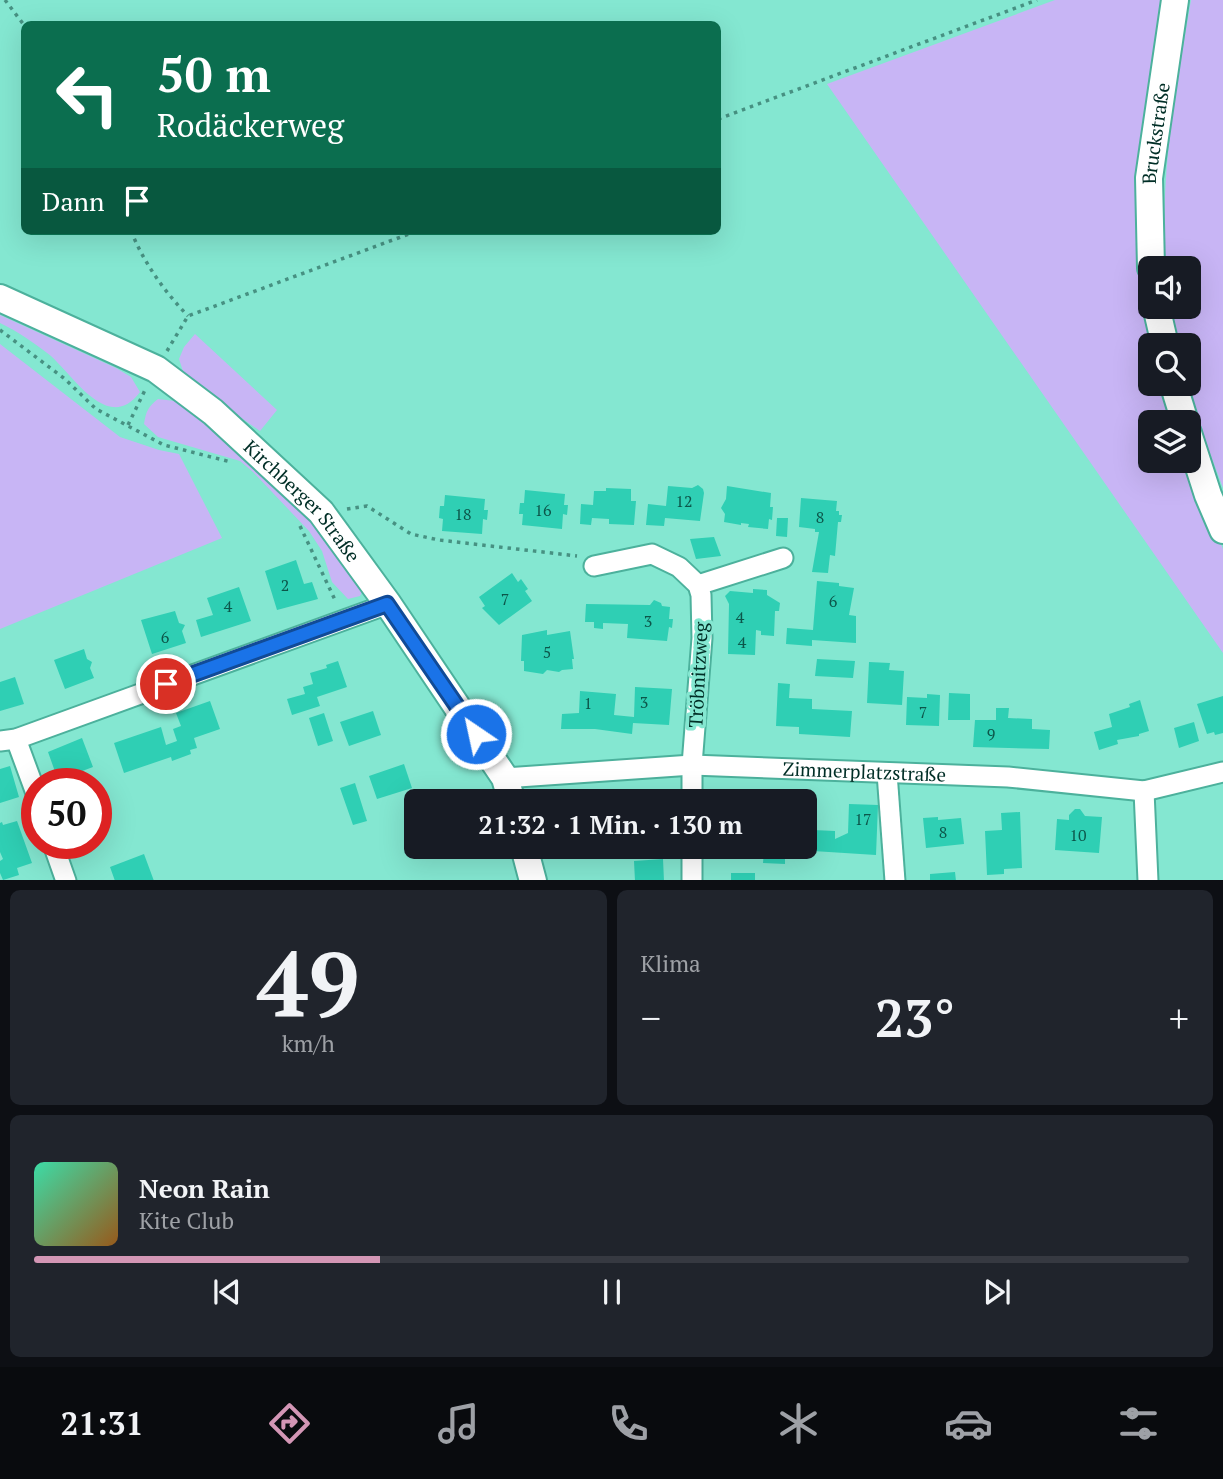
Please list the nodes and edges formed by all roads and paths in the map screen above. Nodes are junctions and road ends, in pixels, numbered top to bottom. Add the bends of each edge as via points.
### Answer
1 (5, 0) edge
2 (1037, 0) edge
3 (1175, 0) edge
4 (21, 21) edge
5 (721, 118) edge
6 (133, 235) edge
7 (406, 235) edge
8 (1151, 256) edge
9 (0, 298) edge
10 (188, 316) junction
11 (0, 330) edge
12 (156, 369) junction
13 (128, 426) junction
14 (237, 463) dead end
15 (1201, 473) edge
16 (327, 520) junction
17 (300, 526) dead end
18 (1223, 530) edge
19 (783, 558) dead end
20 (594, 566) joint
21 (698, 586) junction
22 (387, 604) junction
23 (342, 620) junction
24 (8, 740) edge
25 (692, 765) junction
26 (22, 768) edge
27 (1223, 772) edge
28 (887, 773) junction
29 (508, 789) edge
30 (516, 789) edge
31 (692, 789) edge
32 (1144, 791) junction
33 (58, 859) edge
34 (527, 859) edge
35 (692, 859) edge
36 (66, 880) edge
37 (533, 880) edge
38 (692, 880) edge
39 (895, 880) edge
40 (1147, 880) edge

1 - 4 path
2 - 5 path
3 - 8 main road, Bruckstraße via 1149,178
6 - 10 path via 170,298
7 - 10 path
9 - 12 main road, Kirchberger Straße
10 - 12 path
11 - 13 path via 96,409
12 - 13 path
12 - 16 main road, Kirchberger Straße via 213,412
13 - 14 path via 164,445
15 - 18 main road
16 - 20 path via 347,509 367,506 411,534 575,554
16 - 22 main road, Kirchberger Straße
17 - 23 path
19 - 21 street
20 - 21 street via 652,554 679,567
21 - 25 street, Tröbnitzweg via 702,638
22 - 23 street
22 - 29 main road, Kirchberger Straße
23 - 24 street
24 - 26 street
25 - 28 street, Zimmerplatzstraße
25 - 30 street, Zimmerplatzstraße
25 - 31 street, Tröbnitzweg
27 - 32 street, Zimmerplatzstraße
28 - 32 street, Zimmerplatzstraße via 1008,777
28 - 39 street
32 - 40 street
33 - 36 street
34 - 37 main road
35 - 38 street

